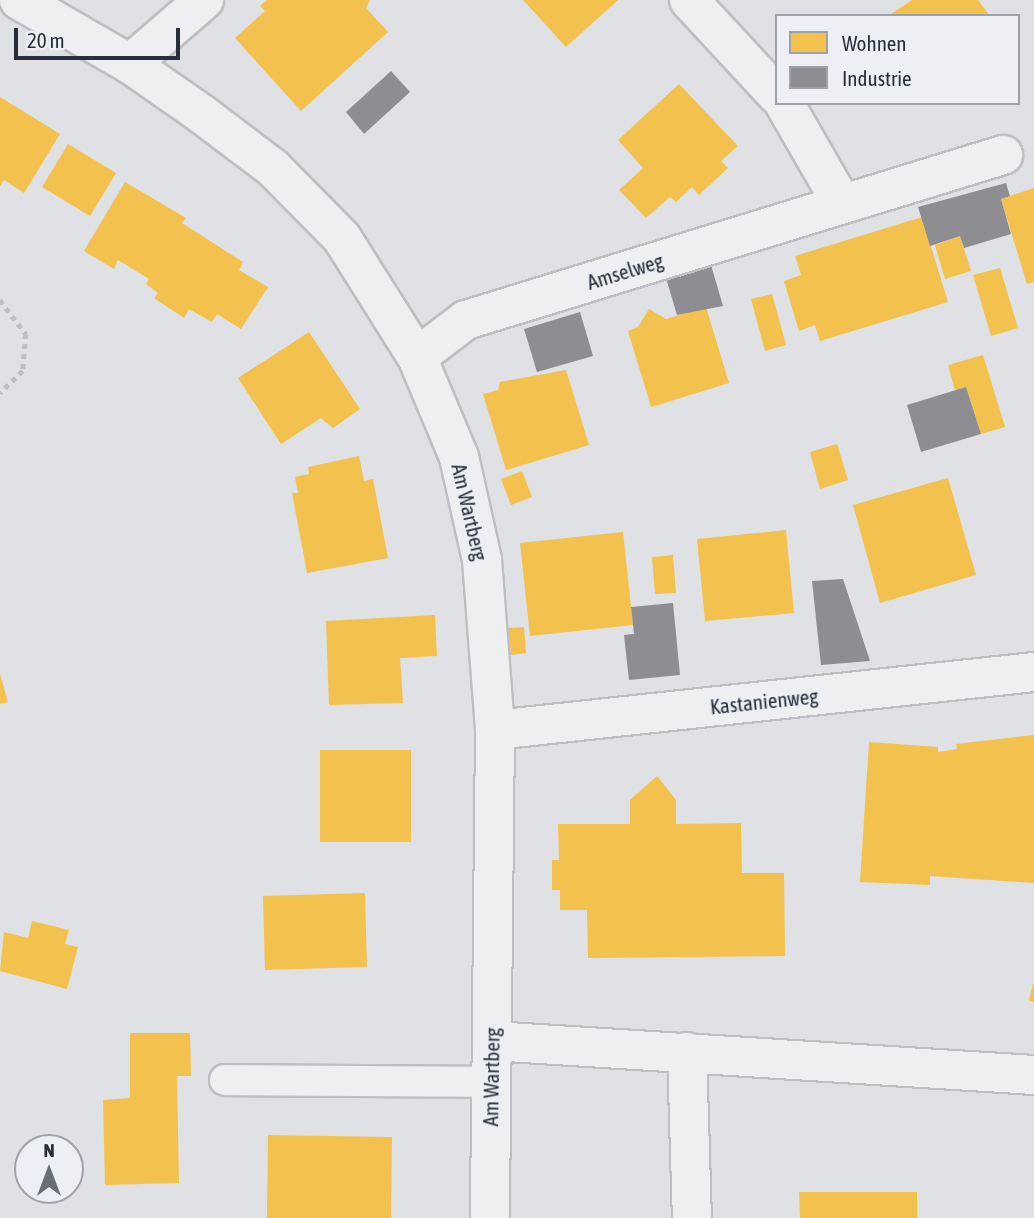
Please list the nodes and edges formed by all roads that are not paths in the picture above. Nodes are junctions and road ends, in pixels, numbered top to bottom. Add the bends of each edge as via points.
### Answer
1 (19, 0) edge
2 (204, 0) edge
3 (690, 0) edge
4 (130, 64) junction
5 (775, 93) edge
6 (785, 105) edge
7 (1003, 155) dead end
8 (842, 204) junction
9 (417, 357) junction
10 (1034, 672) edge
11 (495, 730) junction
12 (492, 1041) junction
13 (687, 1052) junction
14 (1034, 1075) edge
15 (225, 1080) dead end
16 (491, 1082) junction
17 (490, 1218) edge
18 (692, 1218) edge

1 - 4 street, Am Wartberg
2 - 4 street
3 - 5 street
4 - 9 street, Am Wartberg via 274,168 342,238
6 - 8 street
7 - 8 street, Amselweg
8 - 9 street, Amselweg via 466,320
9 - 11 street, Am Wartberg via 459,457 482,560
10 - 11 street, Kastanienweg
11 - 12 street, Am Wartberg
12 - 13 street
12 - 16 street, Am Wartberg
13 - 14 street
13 - 18 street
15 - 16 lane
16 - 17 street, Am Wartberg

